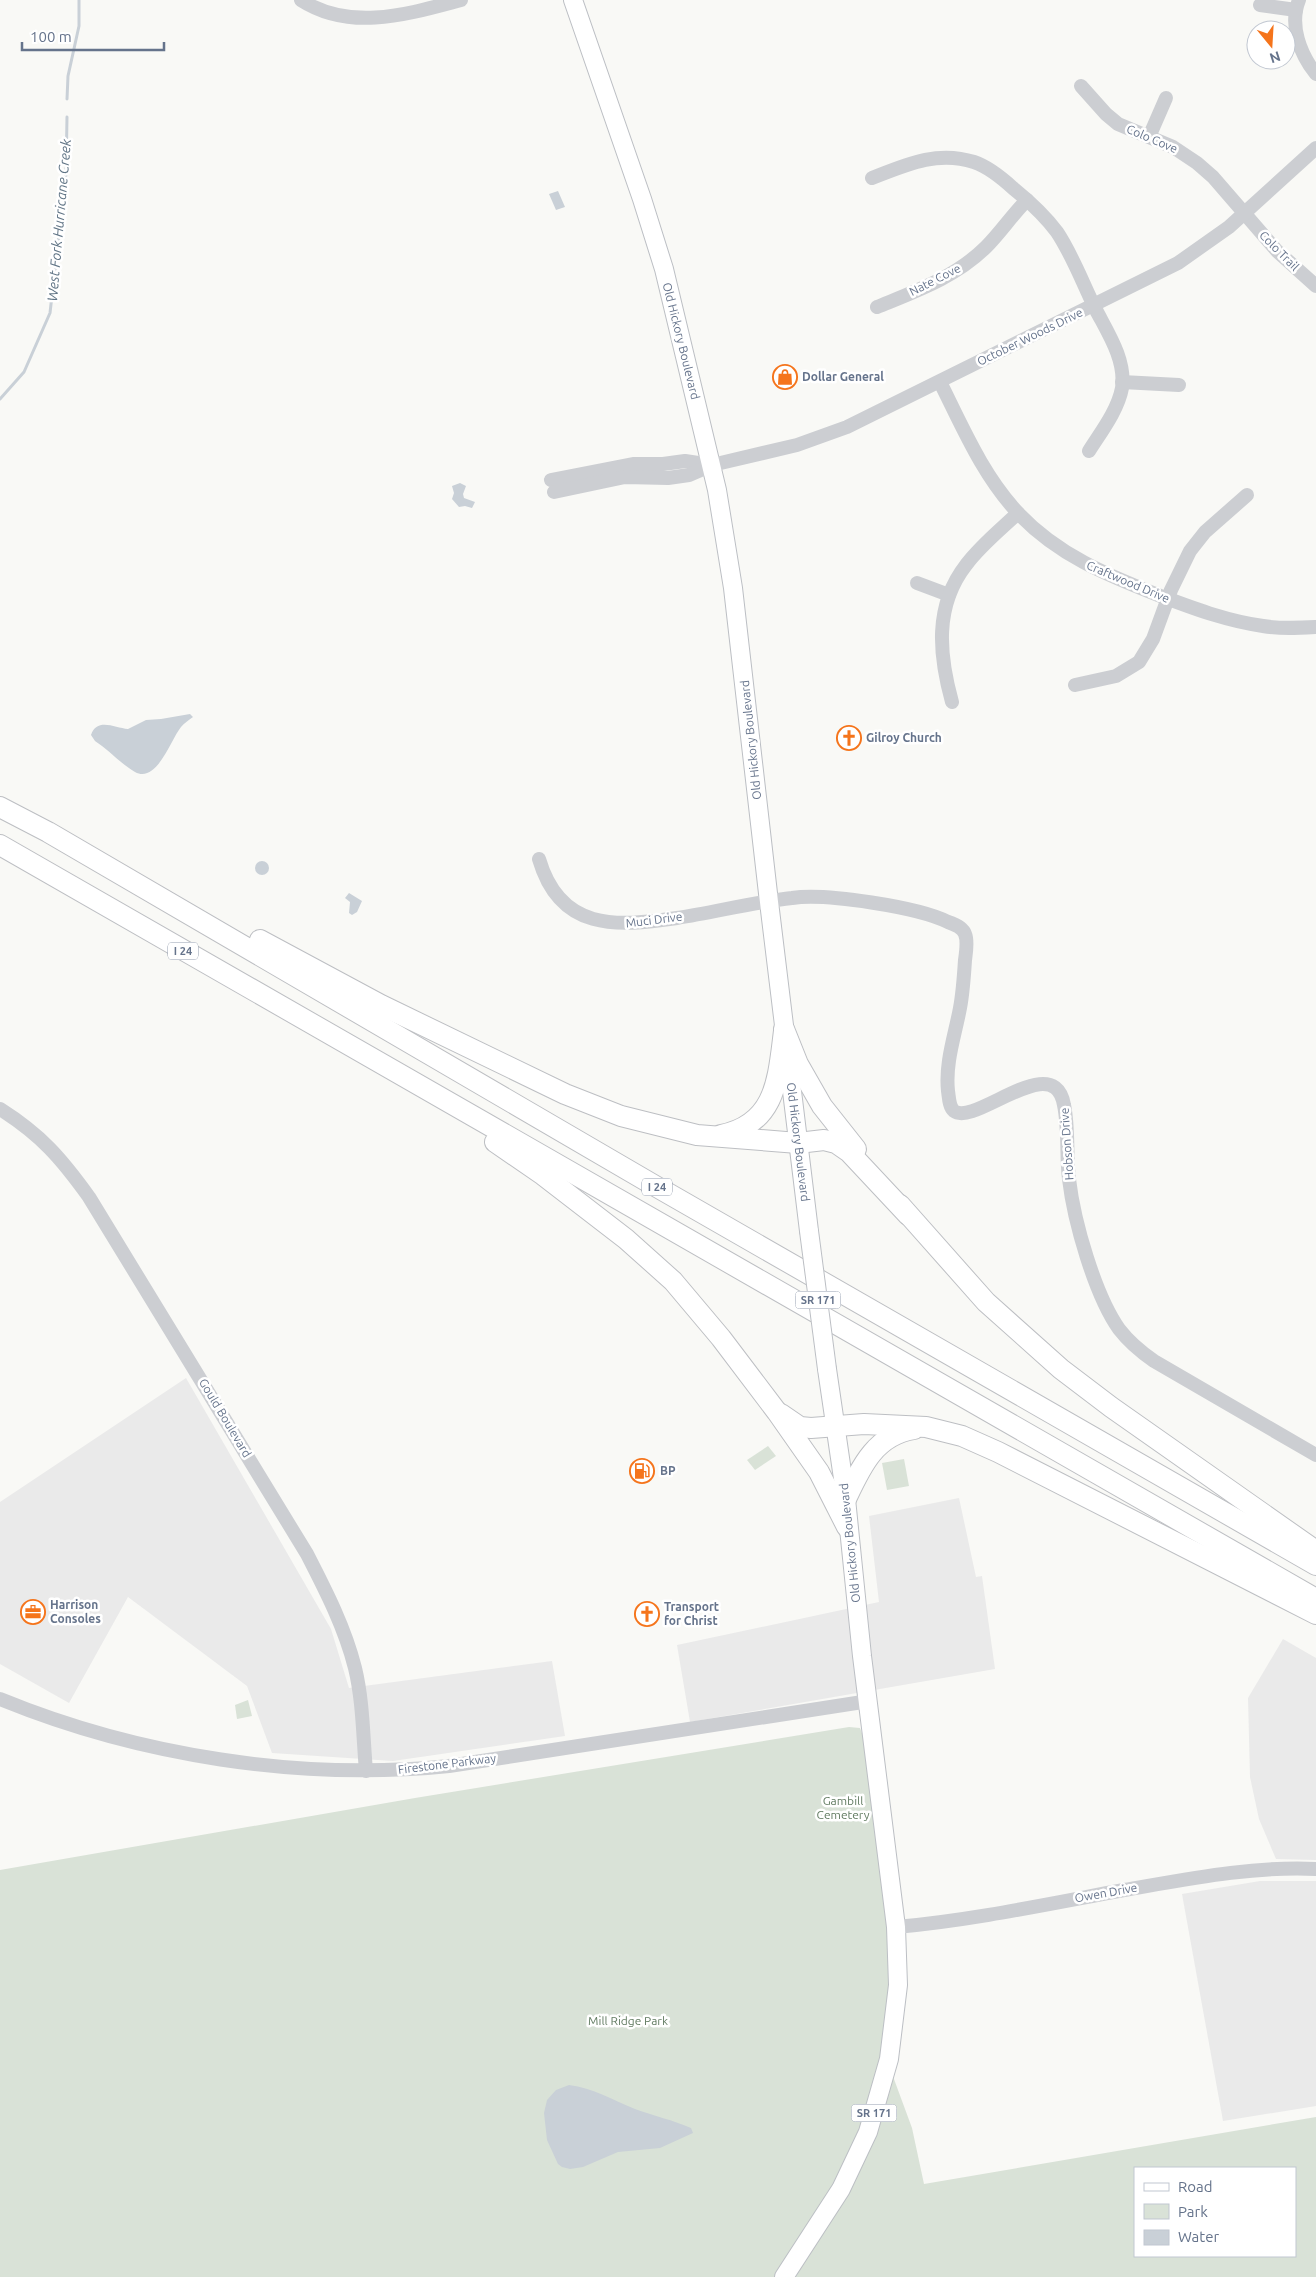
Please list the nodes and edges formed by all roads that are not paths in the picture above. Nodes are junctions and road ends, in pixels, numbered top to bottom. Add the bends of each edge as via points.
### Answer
1 (300, 0) edge
2 (461, 0) edge
3 (573, 0) edge
4 (1260, 5) dead end
5 (1297, 5) edge
6 (1316, 74) edge
7 (1081, 86) dead end
8 (1166, 98) dead end
9 (1149, 137) junction
10 (1316, 148) edge
11 (872, 178) dead end
12 (1027, 200) junction
13 (1244, 214) junction
14 (1316, 286) edge
15 (1094, 306) junction
16 (878, 307) dead end
17 (940, 382) junction
18 (1122, 382) junction
19 (1179, 385) dead end
20 (1089, 452) dead end
21 (712, 465) junction
22 (553, 486) dead end
23 (1247, 495) dead end
24 (1018, 513) junction
25 (917, 583) dead end
26 (949, 595) junction
27 (1168, 599) junction
28 (1316, 627) edge
29 (1075, 685) dead end
30 (952, 702) dead end
31 (0, 807) edge
32 (48, 832) junction
33 (0, 845) edge
34 (539, 858) dead end
35 (769, 902) junction
36 (784, 1029) junction
37 (367, 1056) junction
38 (0, 1109) edge
39 (709, 1136) junction
40 (798, 1143) junction
41 (908, 1215) junction
42 (777, 1412) junction
43 (835, 1426) junction
44 (926, 1428) junction
45 (1316, 1455) edge
46 (846, 1499) junction
47 (847, 1527) junction
48 (1316, 1551) edge
49 (1316, 1565) edge
50 (1316, 1600) edge
51 (1316, 1614) edge
52 (0, 1699) edge
53 (869, 1701) junction
54 (366, 1771) junction
55 (1316, 1869) edge
56 (896, 1927) junction
57 (784, 2277) edge

1 - 2 street via 327,13 358,18 400,15
3 - 21 main road, Old Hickory Boulevard via 664,269
4 - 5 street
5 - 6 street via 1296,29 1300,46
7 - 9 street, Colo Cove via 1113,120 1124,128
8 - 9 street
9 - 13 street, Colo Cove via 1179,150 1197,163
10 - 13 street, October Woods Drive
11 - 12 street via 925,159 956,158 987,168
12 - 15 street via 1062,240
12 - 16 street, Nate Cove via 967,264 938,281
13 - 14 street, Colo Trail via 1277,251
13 - 15 street, October Woods Drive via 1178,263
15 - 17 street, October Woods Drive
15 - 18 street via 1117,354
17 - 21 street, October Woods Drive via 818,438
17 - 24 street, Craftwood Drive via 986,473
18 - 19 street
18 - 20 street via 1118,400
21 - 22 street via 685,461 633,464
21 - 35 main road, Old Hickory Boulevard via 733,588
23 - 27 street via 1217,519 1194,544
24 - 26 street via 970,559
24 - 27 street, Craftwood Drive via 1048,541 1083,563
25 - 26 street
26 - 30 street via 943,620 942,651
27 - 28 street, Craftwood Drive via 1234,621 1275,628
27 - 29 street via 1153,639 1139,662 1116,676
31 - 32 highway, I 24
32 - 39 highway via 132,869 353,991 565,1094 641,1122
32 - 49 highway, I 24
33 - 37 highway, I 24
34 - 35 street, Muci Drive via 550,885 569,906 582,915 607,923 645,923
35 - 36 main road, Old Hickory Boulevard
35 - 45 street, Hobson Drive via 803,897 861,901 941,918 963,931 966,941 964,973 948,1080 953,1110 970,1112 1034,1086 1049,1086 1059,1092 1064,1104 1074,1208 1100,1290 1118,1327 1154,1362
36 - 39 highway via 777,1084 764,1110 744,1127
36 - 40 main road, Old Hickory Boulevard
36 - 41 highway via 798,1064 822,1106
37 - 42 highway via 543,1175 626,1239 673,1281
37 - 50 highway, I 24
38 - 54 street, Gould Boulevard via 50,1146 89,1197 308,1554 350,1648 360,1694
39 - 40 highway
40 - 41 highway via 824,1140 843,1146
40 - 43 main road, Old Hickory Boulevard / SR 171, bridge
41 - 48 highway via 986,1302 1061,1369
42 - 43 highway via 800,1426
42 - 47 highway via 819,1472
43 - 44 highway via 864,1424
43 - 46 main road, Old Hickory Boulevard / SR 171
44 - 46 highway via 897,1434 876,1447 866,1458
44 - 51 highway via 962,1436 998,1452
46 - 47 main road, Old Hickory Boulevard / SR 171
47 - 53 main road, Old Hickory Boulevard / SR 171
52 - 54 street, Firestone Parkway via 102,1733 173,1750 273,1765
53 - 54 street, Firestone Parkway via 449,1766
53 - 56 main road, Old Hickory Boulevard / SR 171
55 - 56 street, Owen Drive via 1271,1869 1185,1878 960,1921
56 - 57 main road, Old Hickory Boulevard / SR 171 via 895,2015 887,2066 874,2114 841,2189

